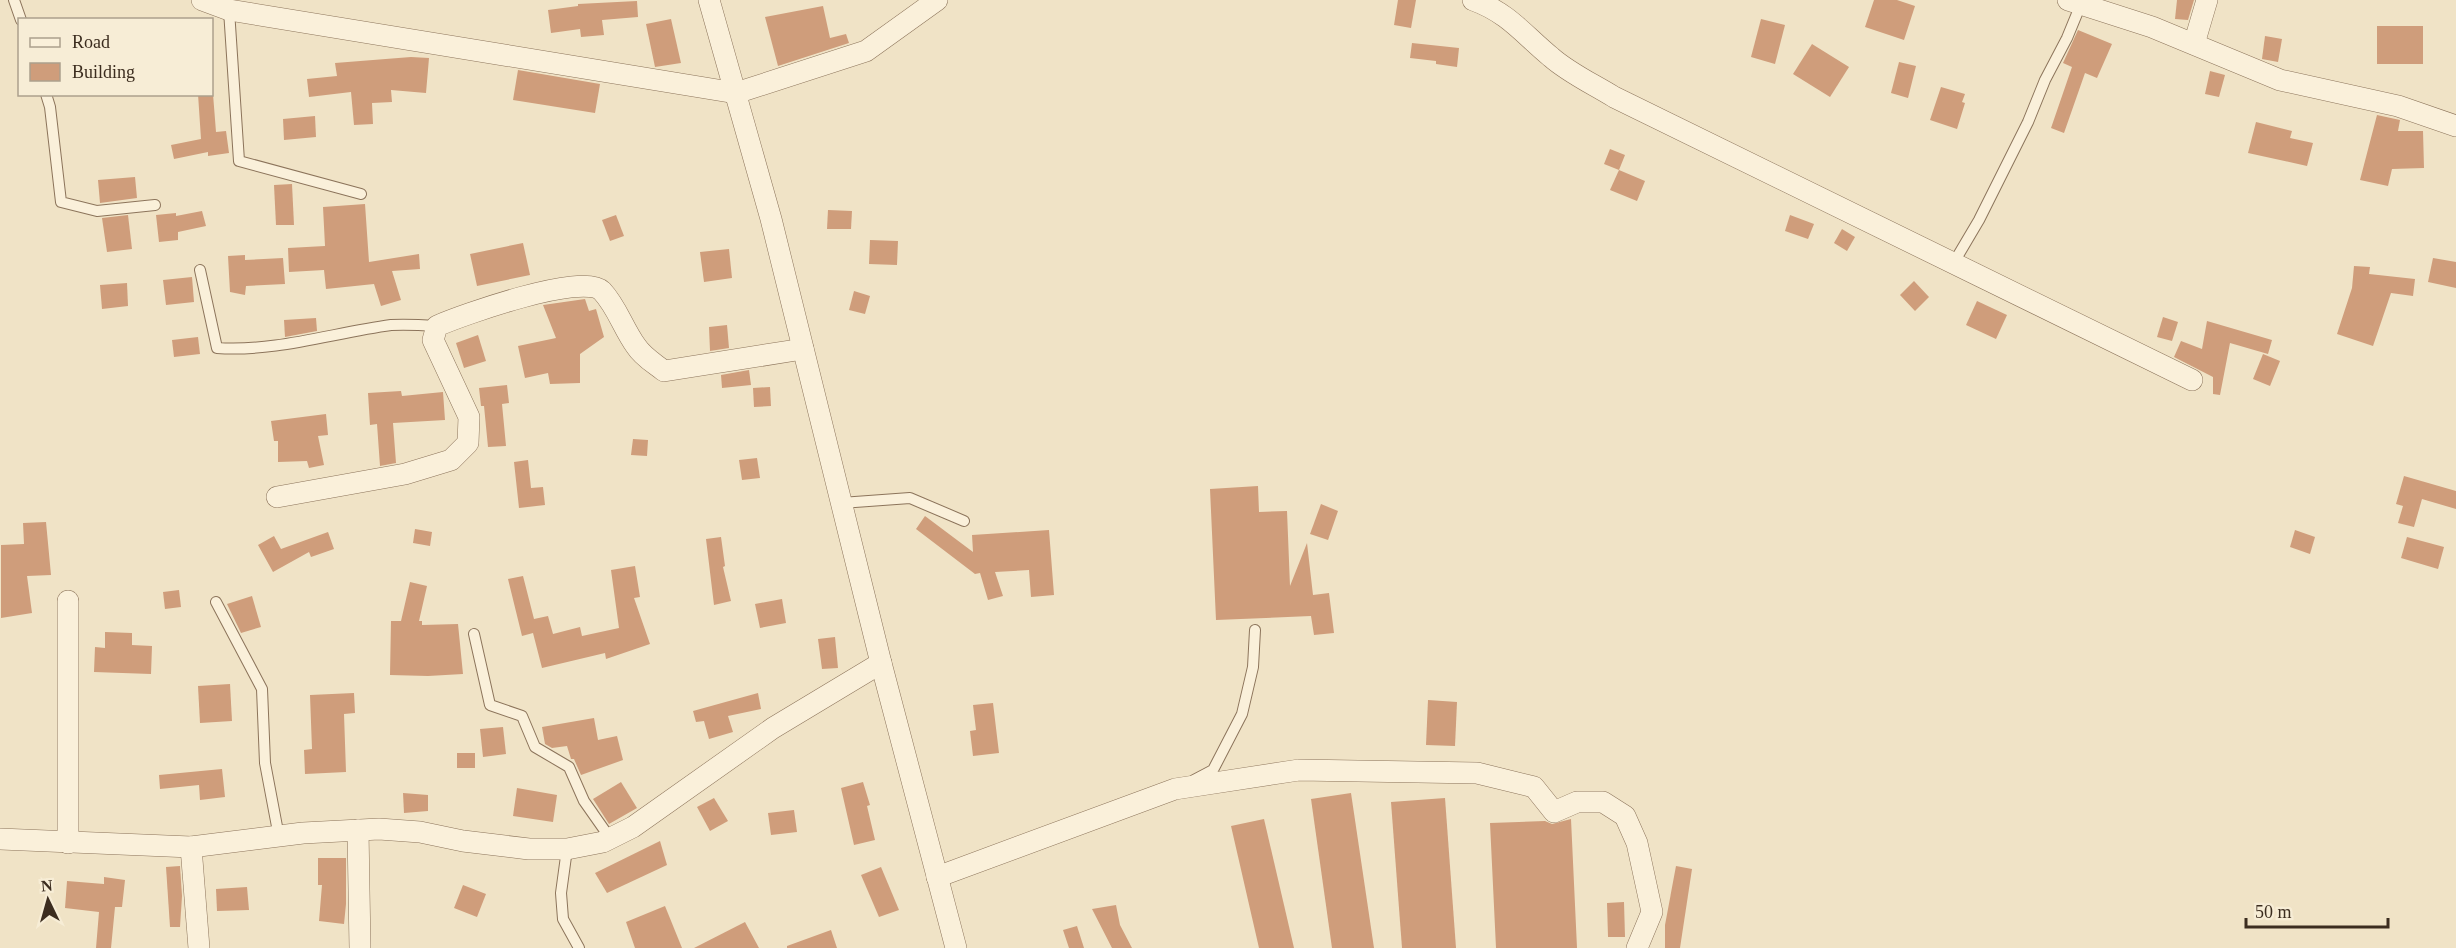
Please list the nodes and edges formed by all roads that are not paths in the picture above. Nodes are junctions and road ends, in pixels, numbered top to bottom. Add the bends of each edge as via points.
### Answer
1 (14, 0) edge
2 (202, 0) edge
3 (709, 0) edge
4 (937, 0) edge
5 (1473, 0) edge
6 (2207, 0) edge
7 (2074, 2) edge
8 (229, 10) junction
9 (20, 18) edge
10 (2194, 44) junction
11 (736, 93) junction
12 (47, 96) edge
13 (2456, 126) edge
14 (361, 194) dead end
15 (155, 205) dead end
16 (1953, 264) junction
17 (200, 270) dead end
18 (437, 326) junction
19 (803, 349) junction
20 (2192, 380) dead end
21 (277, 497) dead end
22 (841, 503) junction
23 (964, 521) dead end
24 (68, 601) dead end
25 (216, 602) dead end
26 (1255, 630) dead end
27 (474, 634) dead end
28 (881, 663) junction
29 (1175, 789) junction
30 (358, 830) junction
31 (279, 837) junction
32 (610, 838) junction
33 (0, 839) edge
34 (68, 843) junction
35 (191, 847) junction
36 (567, 849) junction
37 (938, 877) junction
38 (199, 948) edge
39 (360, 948) edge
40 (579, 948) edge
41 (956, 948) edge
42 (1636, 948) edge

1 - 9 lane
2 - 8 street
3 - 11 street
4 - 11 street via 866,51
5 - 16 street via 1486,4 1520,27 1552,58 1614,97
6 - 10 street
7 - 10 street
7 - 16 lane via 2067,38 1979,220
8 - 11 street
8 - 14 lane via 239,161
10 - 13 street via 2280,80 2398,106
11 - 19 street
12 - 15 lane via 61,202 97,211
16 - 20 street
17 - 18 lane via 217,348 243,350 290,345 393,325
18 - 19 street via 475,310 585,286 599,289 612,303 636,347 664,370
18 - 21 street via 433,340 469,417 468,443 451,460 405,474
19 - 22 street
22 - 23 lane via 910,498
22 - 28 street
24 - 34 street
25 - 31 lane via 262,689 265,763
26 - 29 lane via 1245,705 1228,744 1213,770
27 - 32 lane via 490,705 522,716 535,747 569,767 584,801
28 - 32 street via 773,728
28 - 37 street
29 - 37 street
29 - 42 street via 1299,770 1477,773 1534,787 1554,812 1577,802 1603,802 1625,816 1638,843 1652,912
30 - 31 street
30 - 36 street via 420,832 529,849
30 - 39 street
31 - 35 street
32 - 36 street
33 - 34 street
34 - 35 street
35 - 38 street
36 - 40 lane via 561,893 563,919
37 - 41 street

